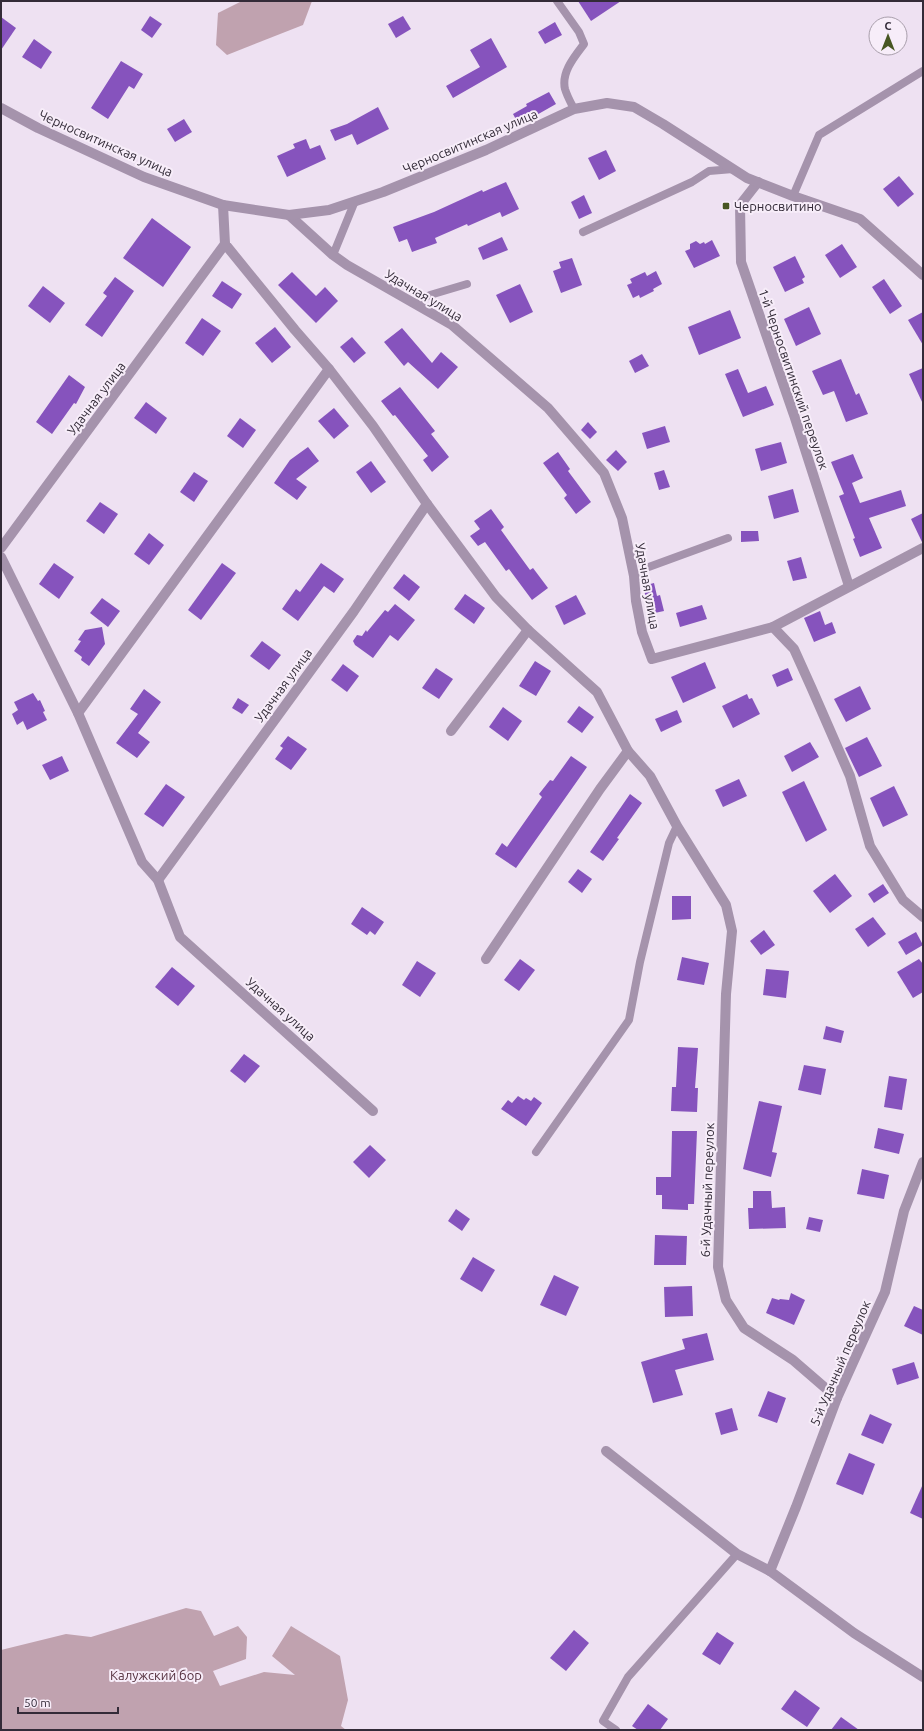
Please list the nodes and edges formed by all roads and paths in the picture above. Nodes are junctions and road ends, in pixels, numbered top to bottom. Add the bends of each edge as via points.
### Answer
1 (557, 1) edge
2 (923, 71) edge
3 (1, 108) edge
4 (574, 109) junction
5 (733, 169) junction
6 (758, 182) junction
7 (792, 196) junction
8 (355, 201) junction
9 (223, 205) junction
10 (289, 215) junction
11 (583, 232) dead end
12 (225, 244) junction
13 (333, 255) junction
14 (923, 275) edge
15 (467, 284) dead end
16 (414, 303) junction
17 (329, 369) junction
18 (427, 504) junction
19 (728, 538) dead end
20 (1, 548) edge
21 (923, 548) edge
22 (1, 557) edge
23 (634, 576) junction
24 (849, 586) junction
25 (772, 627) junction
26 (528, 630) junction
27 (78, 713) junction
28 (451, 732) dead end
29 (628, 751) junction
30 (677, 826) junction
31 (158, 880) junction
32 (923, 916) edge
33 (486, 959) dead end
34 (373, 1111) dead end
35 (536, 1152) dead end
36 (923, 1162) edge
37 (837, 1398) junction
38 (606, 1451) dead end
39 (736, 1554) junction
40 (770, 1571) junction
41 (923, 1677) edge
42 (616, 1730) edge

1 - 4 lane via 579,32 584,44 572,60 565,77 565,89
2 - 7 lane via 819,136
3 - 9 street, Черносвитинская улица via 144,177
4 - 5 street, Черносвитинская улица via 607,103 634,107
4 - 8 street, Черносвитинская улица via 486,150
5 - 6 street, Черносвитинская улица
5 - 11 lane via 709,171 692,182
6 - 7 street, Черносвитинская улица
6 - 24 street, 1-й Черносвитинский переулок via 740,205 741,262
7 - 14 street, Черносвитинская улица via 860,219
8 - 10 street, Черносвитинская улица via 329,210
8 - 13 lane
9 - 10 street, Черносвитинская улица
9 - 12 street
10 - 13 street, Удачная улица
12 - 17 street
12 - 20 street, Удачная улица
13 - 16 street, Удачная улица
15 - 16 lane via 430,295
16 - 23 street, Удачная улица via 452,325 548,408 604,473 622,518
17 - 18 street via 373,426
17 - 27 street
18 - 26 street via 496,597
18 - 31 street, Удачная улица via 354,612
19 - 23 lane via 646,568
21 - 24 street
22 - 27 street, Удачная улица
23 - 25 street, Удачная улица via 642,632 652,659
24 - 25 street
25 - 32 street via 794,649 850,776 870,846 903,900
26 - 28 street
26 - 29 street via 597,692
27 - 31 street, Удачная улица via 142,862
29 - 30 street via 650,776
29 - 33 street
30 - 35 lane via 669,843 640,962 630,1020
30 - 37 street, 6-й Удачный переулок via 726,905 732,931 726,994 718,1267 726,1300 744,1328 793,1360
31 - 34 street, Удачная улица via 180,937
36 - 37 street, 5-й Удачный переулок via 904,1211 885,1292
37 - 40 street, 5-й Удачный переулок
38 - 39 street
39 - 40 street
39 - 42 lane via 628,1676 603,1722
40 - 41 street via 854,1633

